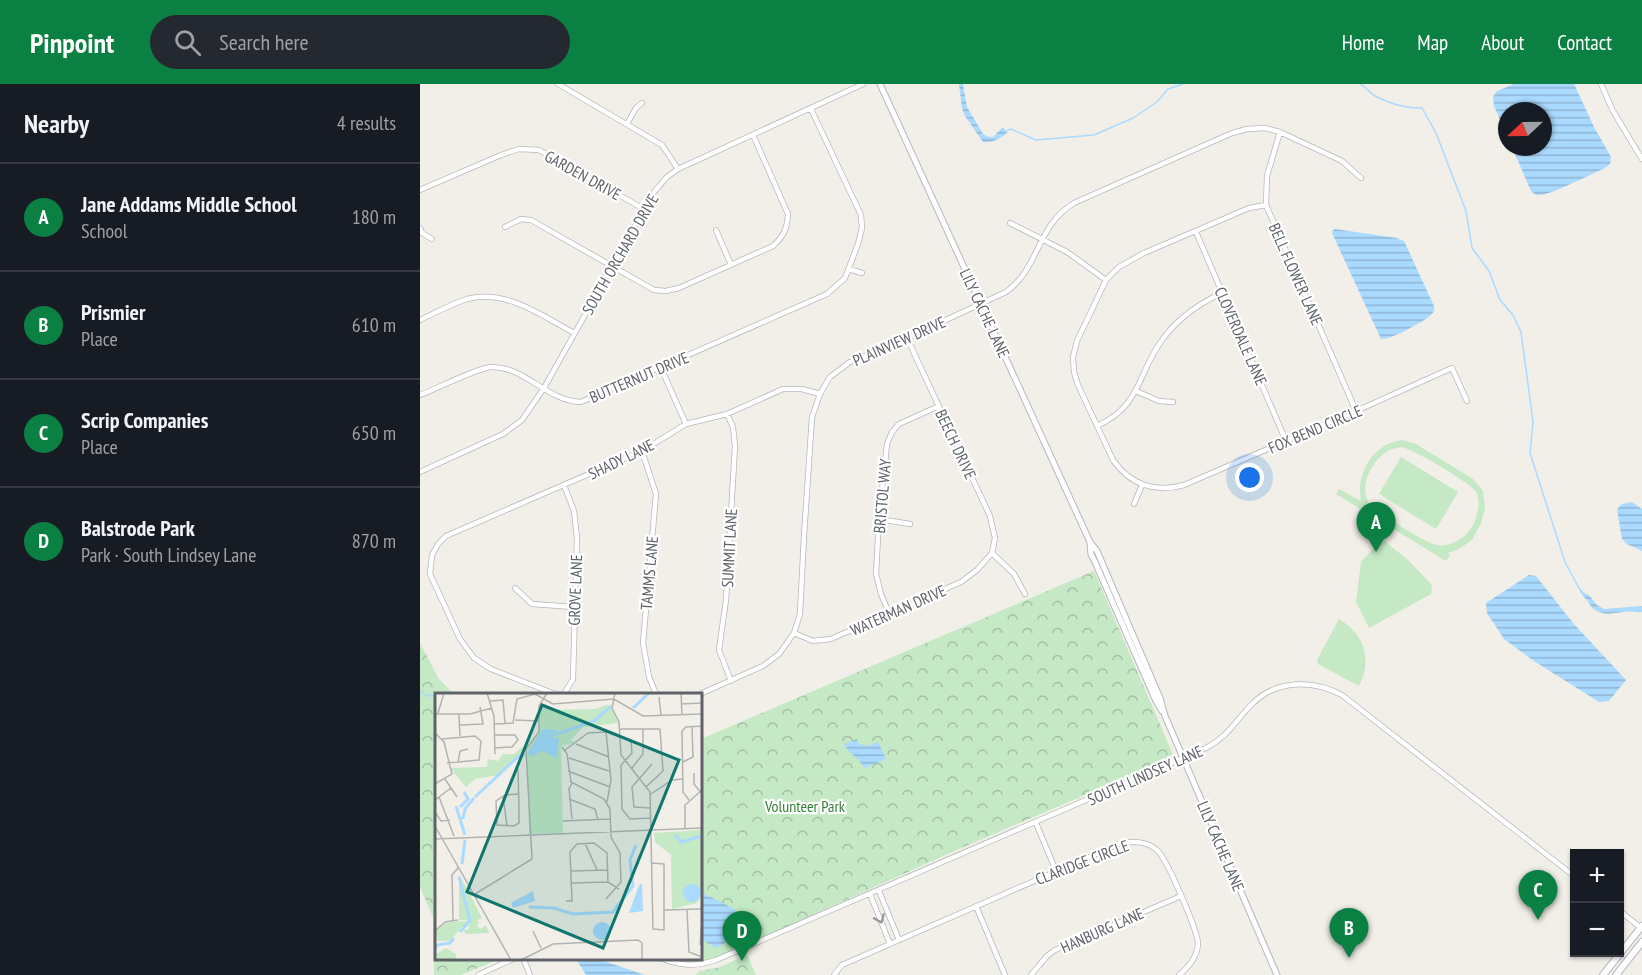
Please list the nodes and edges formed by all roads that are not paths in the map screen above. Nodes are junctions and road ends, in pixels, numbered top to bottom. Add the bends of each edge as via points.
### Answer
1 (558, 84) edge
2 (863, 84) edge
3 (880, 84) edge
4 (1601, 84) edge
5 (642, 103) dead end
6 (811, 109) junction
7 (627, 124) junction
8 (1280, 132) junction
9 (753, 135) junction
10 (1642, 159) edge
11 (678, 169) junction
12 (1361, 178) dead end
13 (420, 190) edge
14 (1266, 205) junction
15 (644, 209) junction
16 (1010, 223) dead end
17 (505, 227) dead end
18 (420, 228) edge
19 (716, 230) dead end
20 (785, 231) junction
21 (1196, 231) junction
22 (794, 234) dead end
23 (432, 239) dead end
24 (1042, 239) junction
25 (731, 265) junction
26 (612, 267) junction
27 (848, 269) junction
28 (862, 273) dead end
29 (1107, 280) junction
30 (1222, 294) junction
31 (981, 304) junction
32 (420, 320) edge
33 (574, 333) junction
34 (907, 338) junction
35 (1065, 355) dead end
36 (1073, 357) junction
37 (661, 368) junction
38 (544, 388) junction
39 (1136, 391) junction
40 (819, 394) junction
41 (420, 396) edge
42 (1467, 401) dead end
43 (1173, 402) dead end
44 (939, 406) junction
45 (1356, 411) junction
46 (727, 414) junction
47 (686, 424) junction
48 (1097, 426) junction
49 (1286, 441) junction
50 (642, 451) junction
51 (420, 472) edge
52 (564, 485) junction
53 (1142, 485) junction
54 (1134, 504) dead end
55 (879, 519) junction
56 (910, 524) dead end
57 (992, 553) junction
58 (515, 588) dead end
59 (1025, 594) dead end
60 (574, 607) junction
61 (889, 613) junction
62 (794, 633) junction
63 (731, 681) junction
64 (552, 693) edge
65 (565, 693) edge
66 (656, 693) edge
67 (702, 693) edge
68 (1183, 758) junction
69 (1036, 823) junction
70 (1056, 871) junction
71 (1570, 872) edge
72 (879, 891) junction
73 (870, 894) junction
74 (1180, 896) junction
75 (976, 906) junction
76 (1624, 914) edge
77 (1642, 927) edge
78 (899, 940) junction
79 (1642, 942) edge
80 (890, 944) junction
81 (511, 960) edge
82 (524, 960) edge
83 (665, 960) edge
84 (689, 966) junction
85 (689, 974) edge
86 (478, 975) edge
87 (530, 975) edge
88 (834, 975) edge
89 (1005, 975) edge
90 (1031, 975) edge
91 (1179, 975) edge
92 (1277, 975) edge
93 (1603, 975) edge
94 (1616, 975) edge

1 - 7 street
2 - 6 street, SOUTH ORCHARD DRIVE
3 - 31 street, LILY CACHE LANE
4 - 10 street
5 - 7 street
6 - 9 street, SOUTH ORCHARD DRIVE
6 - 27 street, BUTTERNUT DRIVE via 861,215 862,228
7 - 11 street via 662,145
8 - 12 street, PLAINVIEW DRIVE via 1342,161
8 - 14 street, BELL FLOWER LANE via 1268,176
8 - 24 street, PLAINVIEW DRIVE via 1265,128 1232,133 1074,203 1054,219
9 - 11 street, SOUTH ORCHARD DRIVE
9 - 20 street via 788,214
11 - 15 street, SOUTH ORCHARD DRIVE via 660,184
13 - 15 street, GARDEN DRIVE via 501,155 519,149 539,150
14 - 21 street via 1249,208
14 - 45 street, BELL FLOWER LANE
15 - 26 street, SOUTH ORCHARD DRIVE
16 - 24 street
17 - 26 street via 521,219 531,220
18 - 23 street
19 - 25 street
20 - 22 street
20 - 25 street via 773,246
21 - 29 street via 1131,259
21 - 30 street, CLOVERDALE LANE
24 - 29 street
24 - 31 street, PLAINVIEW DRIVE via 1016,286
25 - 26 street via 666,291 654,290
26 - 33 street, SOUTH ORCHARD DRIVE
27 - 28 street
27 - 37 street, BUTTERNUT DRIVE via 845,278 827,294
29 - 36 street
30 - 39 street via 1199,305 1175,325 1158,346
30 - 49 street, CLOVERDALE LANE
31 - 34 street, PLAINVIEW DRIVE
31 - 68 street, LILY CACHE LANE
32 - 33 street via 467,299 493,297 521,303
33 - 38 street, SOUTH ORCHARD DRIVE
34 - 40 street, PLAINVIEW DRIVE via 850,362 830,377
34 - 44 street, BEECH DRIVE
35 - 36 street
36 - 48 street via 1076,381
37 - 38 street, BUTTERNUT DRIVE via 581,402 569,401
37 - 47 street
38 - 41 street, BUTTERNUT DRIVE via 512,370 490,366
38 - 51 street, SOUTH ORCHARD DRIVE via 522,420 503,434
39 - 43 street via 1159,401
39 - 48 street via 1120,413
40 - 46 street, SHADY LANE via 783,389
40 - 62 street, PLAINVIEW DRIVE via 812,417 800,614
42 - 45 street, FOX BEND CIRCLE via 1452,368
44 - 55 street, BRISTOL WAY via 899,424 892,432 887,444
44 - 57 street, BEECH DRIVE via 990,516 995,538
45 - 49 street, FOX BEND CIRCLE
46 - 47 street, SHADY LANE
46 - 63 street, SUMMIT LANE via 735,447 726,600 719,650
47 - 50 street, SHADY LANE
48 - 53 street via 1116,465
49 - 53 street, FOX BEND CIRCLE via 1184,485 1164,489
50 - 52 street, SHADY LANE
50 - 66 street, TAMMS LANE via 656,494 643,643
52 - 60 street, GROVE LANE via 574,511 577,538
52 - 64 street, SHADY LANE via 446,536 432,555 430,574 460,639 474,658 491,669
53 - 54 street
55 - 56 street
55 - 61 street, BRISTOL WAY via 876,574
57 - 59 street via 1010,569
57 - 61 street, WATERMAN DRIVE via 961,582
58 - 60 street via 532,604
60 - 65 street, GROVE LANE via 573,679
61 - 62 street, WATERMAN DRIVE via 825,640
62 - 63 street, PLAINVIEW DRIVE via 779,654
63 - 67 street, PLAINVIEW DRIVE
68 - 69 street, SOUTH LINDSEY LANE
68 - 71 street, SOUTH LINDSEY LANE via 1223,738 1258,698 1269,692 1305,683 1323,687 1357,706
68 - 92 street, LILY CACHE LANE
69 - 70 street
69 - 72 street, SOUTH LINDSEY LANE
70 - 74 street, CLARIDGE CIRCLE via 1121,843 1146,843 1166,861
70 - 75 street, CLARIDGE CIRCLE
72 - 73 street, SOUTH LINDSEY LANE
72 - 78 street
73 -> 80 street
73 - 84 street, SOUTH LINDSEY LANE via 716,960
74 - 90 street, HANBURG LANE via 1055,950
74 - 91 street, CLARIDGE CIRCLE via 1198,943 1196,957
75 - 78 street, CLARIDGE CIRCLE
75 - 89 street
76 - 77 street
77 - 93 main road
78 - 80 street, CLARIDGE CIRCLE
79 - 94 main road
80 - 88 street, CLARIDGE CIRCLE via 842,965
81 - 86 street
82 - 87 street
83 - 84 street, SOUTH LINDSEY LANE
84 - 85 street

